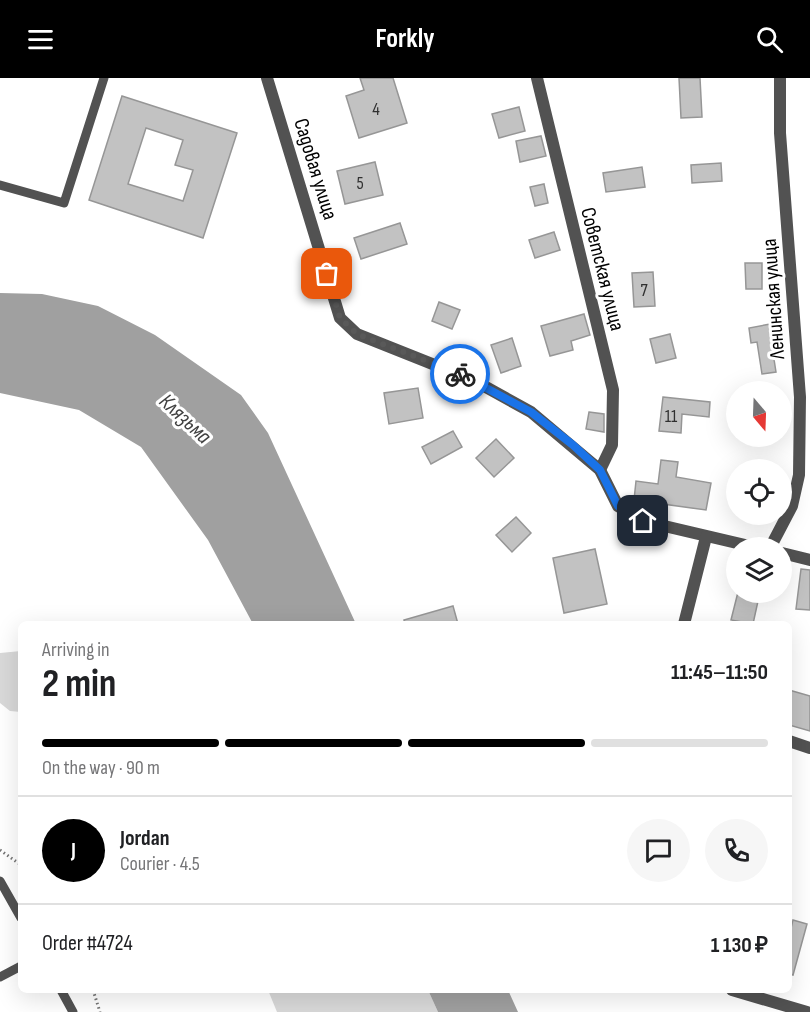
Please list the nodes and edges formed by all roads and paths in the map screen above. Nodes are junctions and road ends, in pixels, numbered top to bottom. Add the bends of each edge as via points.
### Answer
1 (104, 78) edge
2 (267, 78) edge
3 (537, 78) edge
4 (780, 78) edge
5 (0, 185) edge
6 (600, 470) junction
7 (706, 537) junction
8 (776, 537) edge
9 (726, 541) edge
10 (792, 556) edge
11 (810, 560) edge
12 (685, 621) edge
13 (792, 742) edge
14 (810, 748) edge
15 (0, 850) edge
16 (18, 863) edge
17 (0, 882) edge
18 (18, 913) edge
19 (18, 968) edge
20 (0, 977) edge
21 (63, 993) edge
22 (94, 993) edge
23 (742, 993) edge
24 (73, 1012) edge
25 (100, 1012) edge
26 (807, 1012) edge

1 - 5 lane via 64,203
2 - 6 street, Садовая улица via 340,318 357,334 475,381 531,412
3 - 6 street, Советская улица via 613,390 612,445
4 - 8 street, Ленинская улица via 780,134 800,397 799,476 792,506
6 - 7 street via 618,506 643,521
7 - 9 street
7 - 12 street
10 - 11 street
13 - 14 street
15 - 16 path
17 - 18 lane
19 - 20 lane
21 - 24 lane
22 - 25 path
23 - 26 street

